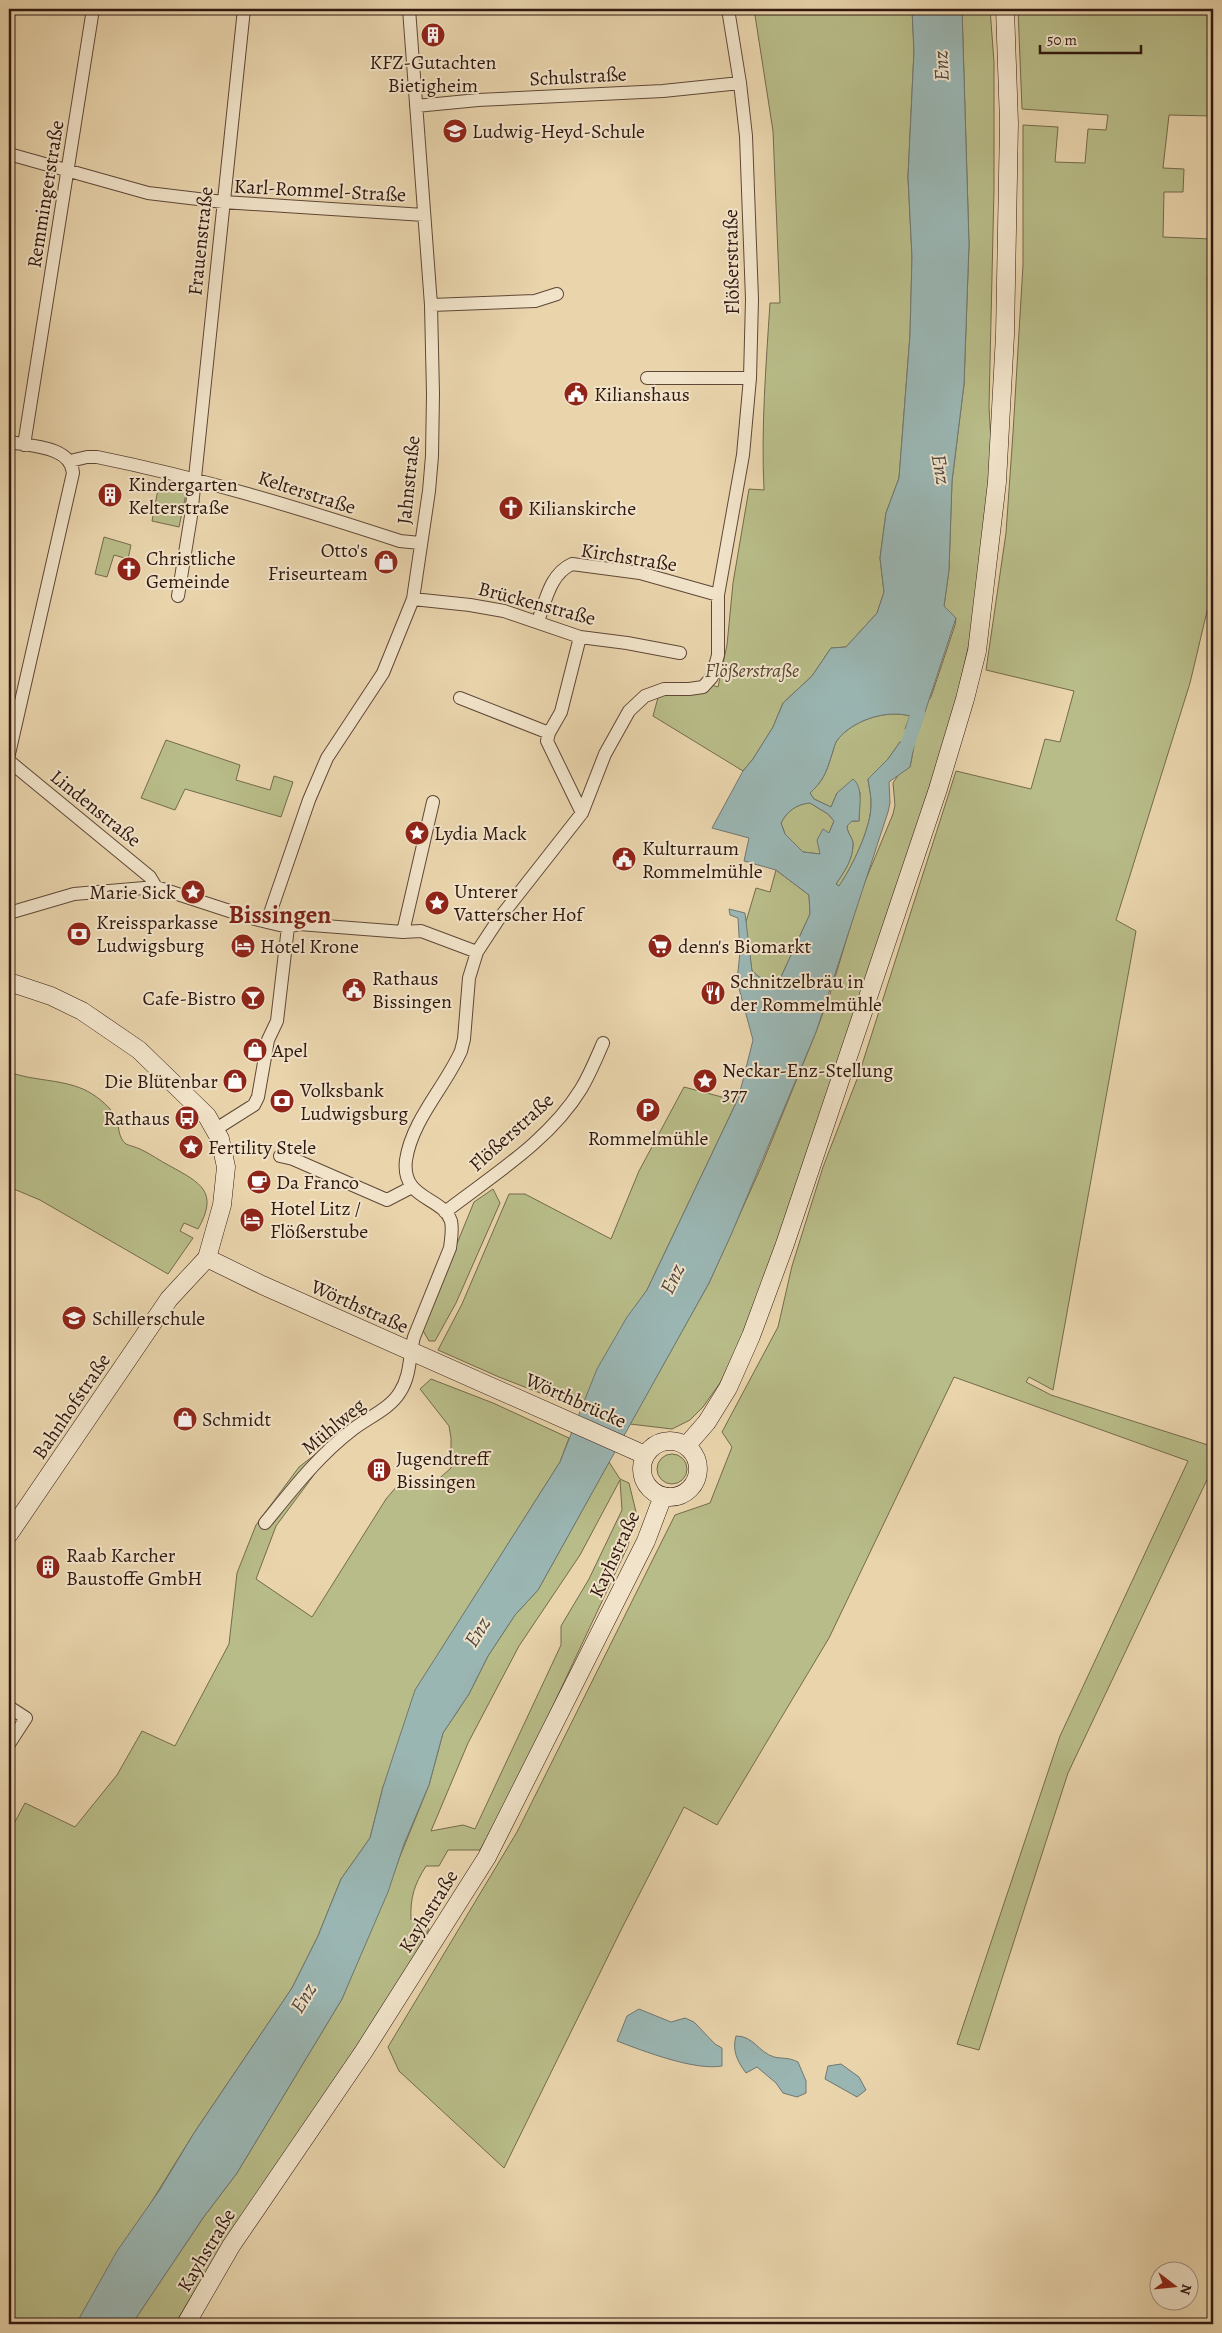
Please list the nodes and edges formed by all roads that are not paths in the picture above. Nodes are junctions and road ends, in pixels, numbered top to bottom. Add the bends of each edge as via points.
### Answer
1 (93, 9) edge
2 (244, 9) edge
3 (409, 9) edge
4 (728, 9) edge
5 (1005, 9) edge
6 (740, 83) junction
7 (416, 106) junction
8 (9, 154) edge
9 (68, 169) junction
10 (223, 202) junction
11 (424, 215) junction
12 (557, 294) dead end
13 (431, 305) junction
14 (647, 378) dead end
15 (750, 378) junction
16 (9, 442) edge
17 (24, 445) junction
18 (70, 462) junction
19 (195, 478) junction
20 (420, 543) junction
21 (718, 595) junction
22 (178, 596) dead end
23 (413, 599) junction
24 (538, 621) junction
25 (580, 637) junction
26 (680, 653) dead end
27 (460, 698) dead end
28 (548, 733) junction
29 (9, 754) edge
30 (9, 761) edge
31 (433, 802) dead end
32 (582, 813) junction
33 (156, 887) junction
34 (9, 913) edge
35 (267, 922) junction
36 (288, 927) junction
37 (403, 932) junction
38 (477, 952) junction
39 (9, 982) edge
40 (603, 1043) dead end
41 (216, 1129) junction
42 (280, 1156) dead end
43 (412, 1187) junction
44 (445, 1212) junction
45 (207, 1258) junction
46 (410, 1351) junction
47 (498, 1389) joint
48 (687, 1445) junction
49 (641, 1453) junction
50 (663, 1496) junction
51 (265, 1523) dead end
52 (9, 1534) edge
53 (9, 1707) edge
54 (9, 1744) edge
55 (186, 2324) edge

1 - 9 street, Remmingerstraße
2 - 10 street, Frauenstraße
3 - 7 street, Jahnstraße
4 - 6 street, Flößerstraße
5 - 48 main road via 1009,141 1006,336 994,517 977,650 938,789 782,1254 728,1388 707,1422
6 - 7 street, Schulstraße via 663,91
6 - 15 street, Flößerstraße via 749,180
7 - 11 street, Jahnstraße
8 - 9 street, Karl-Rommel-Straße
9 - 10 street, Karl-Rommel-Straße via 148,192
9 - 17 street, Remmingerstraße
10 - 11 street, Karl-Rommel-Straße
10 - 19 street, Frauenstraße
11 - 13 street, Jahnstraße
12 - 13 street via 535,301
13 - 20 street, Jahnstraße via 432,456
14 - 15 street
15 - 21 street, Flößerstraße via 742,462
16 - 17 street
17 - 18 street via 55,451
18 - 19 street, Kelterstraße via 97,457
18 - 29 street via 73,473
19 - 20 street, Kelterstraße via 400,541
19 - 22 street, Frauenstraße
20 - 23 street, Jahnstraße
21 - 24 street, Kirchstraße via 640,573 572,564 563,568 552,582
21 - 32 street, Flößerstraße via 718,656 712,677 703,687 664,689 645,696 629,711 605,754
23 - 24 street, Brückenstraße via 470,605
23 - 35 street, Jahnstraße via 382,672 327,758 308,800
24 - 25 street, Brückenstraße
25 - 26 street, Brückenstraße
25 - 28 street via 561,712
27 - 28 street
28 - 32 street via 548,741
30 - 33 street, Lindenstraße via 150,877
31 - 37 street
32 - 38 street, Flößerstraße via 498,920
33 - 34 street via 74,894
33 - 35 street
35 - 36 street
36 - 37 street via 299,924
36 - 41 street via 277,1021 268,1040 258,1097 254,1105
37 - 38 street via 421,931
38 - 43 street, Flößerstraße via 469,978 461,1051 410,1146 406,1161
39 - 41 main road, Bahnhofstraße via 82,1011 118,1035 161,1069
40 - 44 street, Flößerstraße via 582,1088 557,1121 498,1173
41 - 45 main road, Bahnhofstraße via 225,1156 226,1180
42 - 43 street via 387,1200
43 - 44 street
44 - 46 street via 451,1221 450,1248 432,1287
45 - 46 main road, Wörthstraße
45 - 52 main road, Bahnhofstraße via 169,1299
46 - 47 main road, Wörthstraße
46 - 51 street, Mühlweg via 408,1379 399,1395 352,1429 318,1460
47 - 49 main road, Wörthbrücke
48 - 49 main road via 670,1440
48 - 50 main road via 696,1455 698,1476 684,1494
49 - 50 main road via 644,1480 648,1487
50 - 55 main road, Kayhstraße via 646,1541 487,1857 364,2051 231,2246
53 - 54 street via 26,1718

